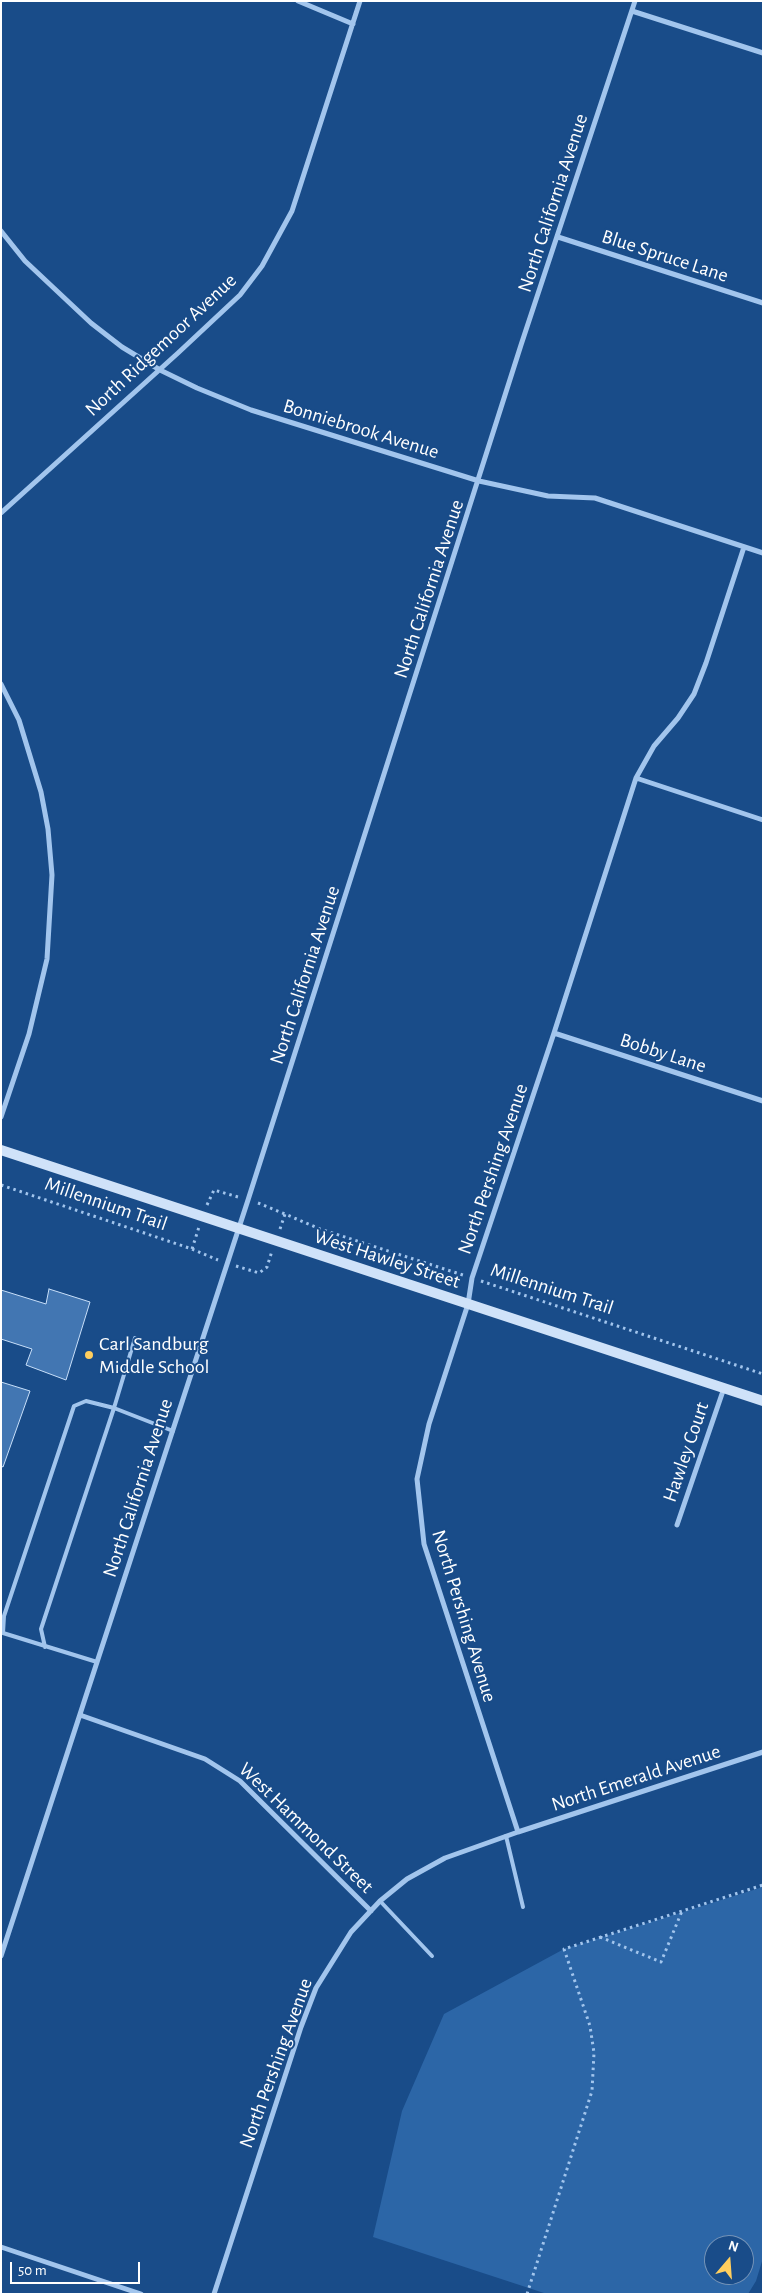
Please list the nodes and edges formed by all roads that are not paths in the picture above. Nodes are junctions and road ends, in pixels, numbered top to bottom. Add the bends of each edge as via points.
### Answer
1 (298, 1) edge
2 (360, 1) edge
3 (635, 1) edge
4 (632, 12) junction
5 (353, 24) junction
6 (763, 53) edge
7 (1, 231) edge
8 (558, 237) junction
9 (763, 303) edge
10 (160, 370) junction
11 (479, 481) junction
12 (1, 513) edge
13 (744, 547) junction
14 (763, 553) edge
15 (1, 684) edge
16 (636, 778) junction
17 (763, 820) edge
18 (554, 1033) junction
19 (763, 1101) edge
20 (1, 1117) edge
21 (1, 1150) edge
22 (239, 1229) junction
23 (468, 1304) junction
24 (135, 1338) dead end
25 (724, 1388) junction
26 (763, 1401) edge
27 (114, 1408) junction
28 (173, 1430) junction
29 (677, 1525) dead end
30 (45, 1647) junction
31 (98, 1662) junction
32 (80, 1715) junction
33 (763, 1752) edge
34 (518, 1832) junction
35 (506, 1836) junction
36 (380, 1901) junction
37 (523, 1907) dead end
38 (370, 1911) junction
39 (1, 1956) edge
40 (432, 1956) dead end
41 (1, 2247) edge
42 (141, 2294) edge
43 (214, 2294) edge

1 - 5 street
2 - 5 street, North Ridgemoor Avenue
3 - 4 street, North California Avenue
4 - 6 street
4 - 8 street, North California Avenue
5 - 10 street, North Ridgemoor Avenue via 312,154 282,233 240,295
7 - 10 street, Bonniebrook Avenue via 25,261 84,317 122,347
8 - 9 street, Blue Spruce Lane
8 - 11 street, North California Avenue
10 - 11 street, Bonniebrook Avenue via 251,410
10 - 12 street, North Ridgemoor Avenue
11 - 13 street, Bonniebrook Avenue via 548,496 595,498
11 - 22 street, North California Avenue
13 - 14 street, Bonniebrook Avenue
13 - 16 street, North Pershing Avenue via 694,694 654,746
15 - 20 street via 19,720 41,792 52,875 47,959 29,1034
16 - 17 street
16 - 18 street, North Pershing Avenue
18 - 19 street, Bobby Lane
18 - 23 street, North Pershing Avenue via 472,1278
21 - 22 street, West Hawley Street
22 - 23 street, West Hawley Street
22 - 28 street, North California Avenue
23 - 25 street, West Hawley Street
23 - 34 street, North Pershing Avenue via 429,1424 417,1479 424,1544
24 - 27 lane
25 - 26 street, West Hawley Street
25 - 29 street, Hawley Court
27 - 28 lane
27 - 30 lane via 41,1630
27 - 30 lane via 86,1400 74,1406 4,1616 3,1633
28 - 31 street, North California Avenue
30 - 31 lane
31 - 32 street, North California Avenue
32 - 38 street, West Hammond Street via 205,1759 240,1782
32 - 39 street, North California Avenue
33 - 34 street, North Emerald Avenue
34 - 35 street, North Pershing Avenue
35 - 36 street, North Pershing Avenue via 445,1858 407,1879
35 - 37 lane
36 - 38 street, North Pershing Avenue
36 - 40 lane
38 - 43 street, North Pershing Avenue via 350,1932 316,1988
41 - 42 street

